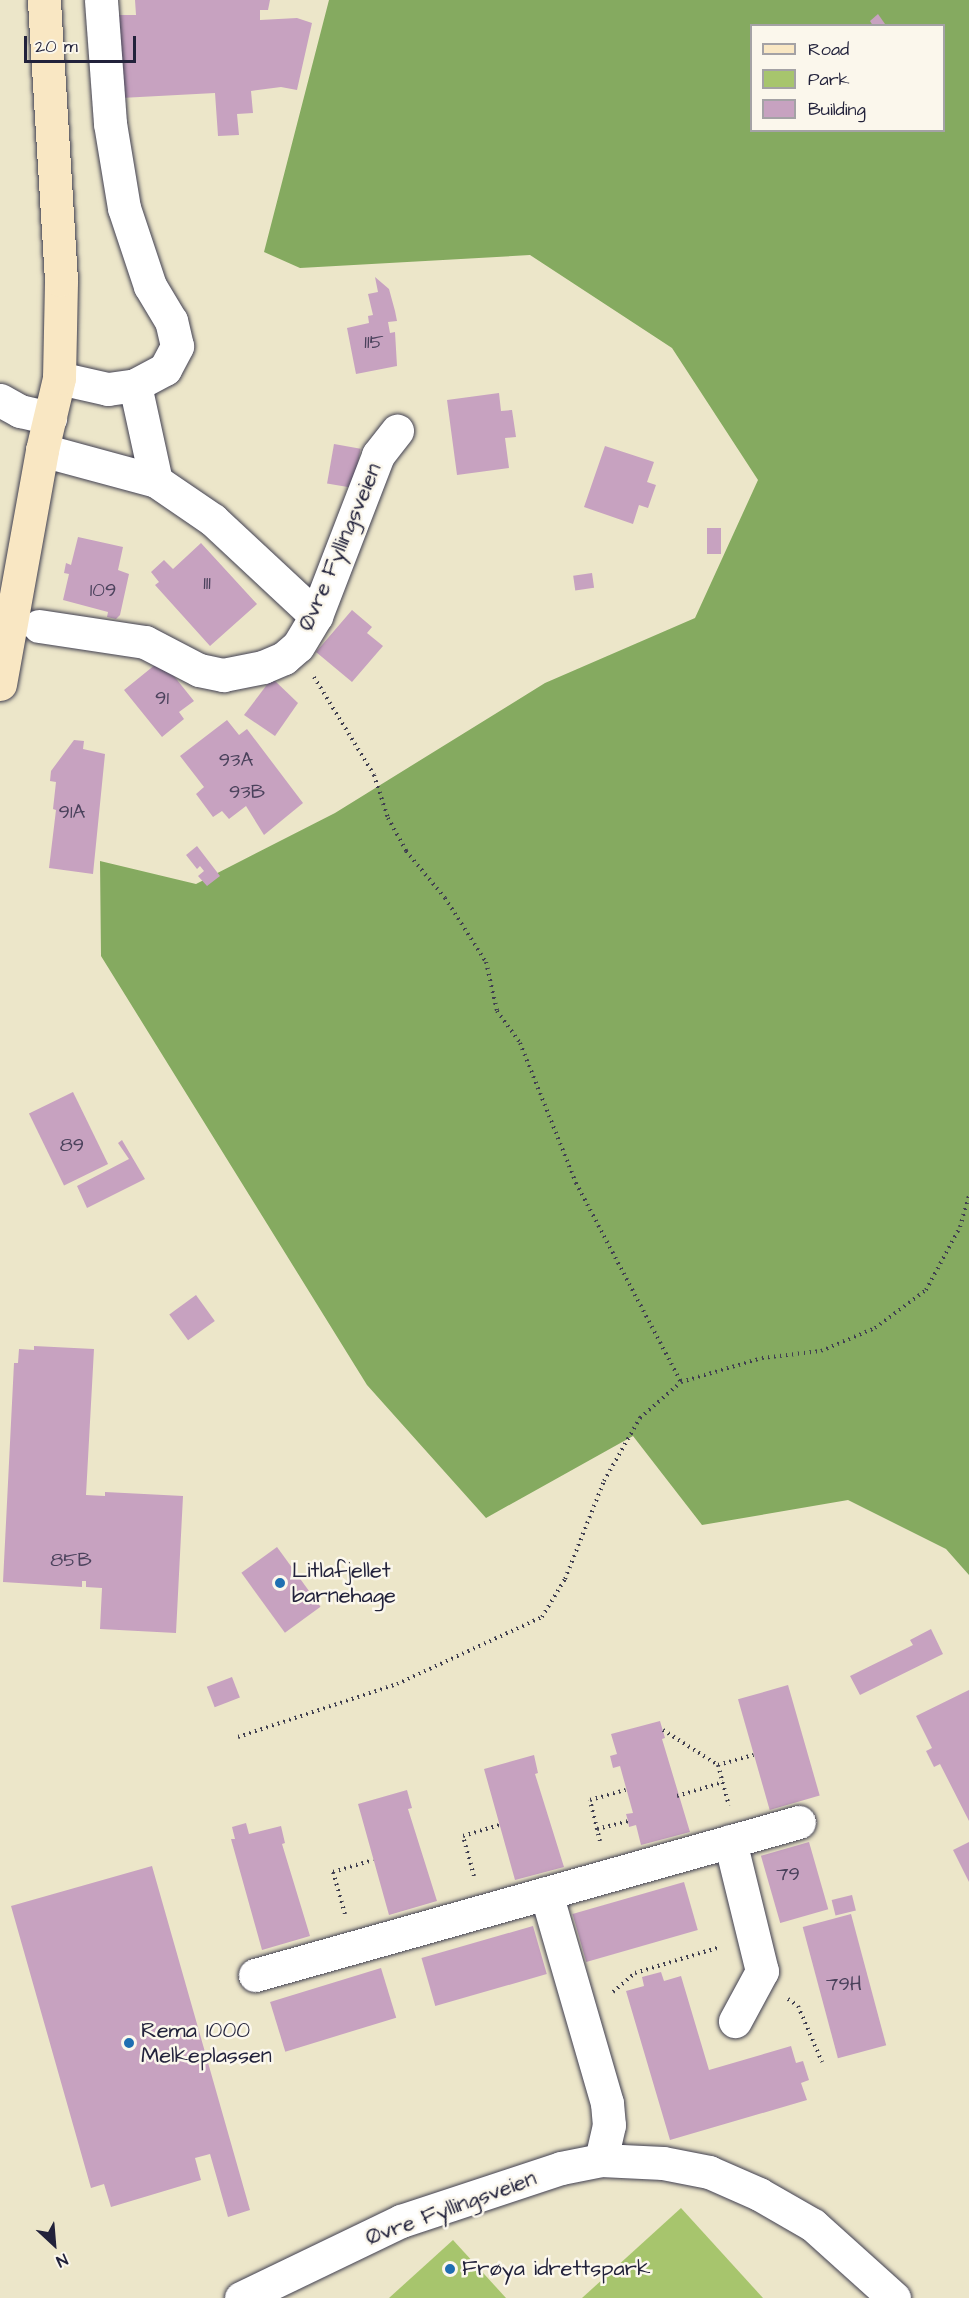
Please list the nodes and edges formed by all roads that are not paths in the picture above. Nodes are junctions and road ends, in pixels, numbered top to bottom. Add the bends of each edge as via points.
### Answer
1 (44, 0) edge
2 (101, 0) edge
3 (59, 378) junction
4 (135, 385) junction
5 (0, 400) edge
6 (50, 418) junction
7 (397, 431) dead end
8 (42, 450) junction
9 (156, 481) junction
10 (316, 616) junction
11 (39, 626) dead end
12 (0, 684) edge
13 (799, 1822) dead end
14 (734, 1840) junction
15 (546, 1893) junction
16 (255, 1975) dead end
17 (735, 2021) dead end
18 (601, 2160) junction
19 (241, 2298) edge
20 (894, 2298) edge

1 - 3 main road via 61,280
2 - 4 street via 110,123 124,208 150,285 171,321 177,346 165,369
3 - 4 street via 108,389
3 - 6 main road
4 - 9 street
5 - 6 street via 20,411
6 - 8 main road
7 - 10 street, Øvre Fyllingsveien via 378,455
8 - 9 street
8 - 12 main road
9 - 10 street via 213,520
10 - 11 street, Øvre Fyllingsveien via 298,646 263,667 223,675 199,670 145,642
13 - 14 street
14 - 15 street
14 - 17 street via 762,1971
15 - 16 street
15 - 18 street via 608,2108 609,2125
18 - 19 street, Øvre Fyllingsveien via 561,2168 401,2221
18 - 20 street, Øvre Fyllingsveien via 663,2163 709,2172 759,2194 813,2224

